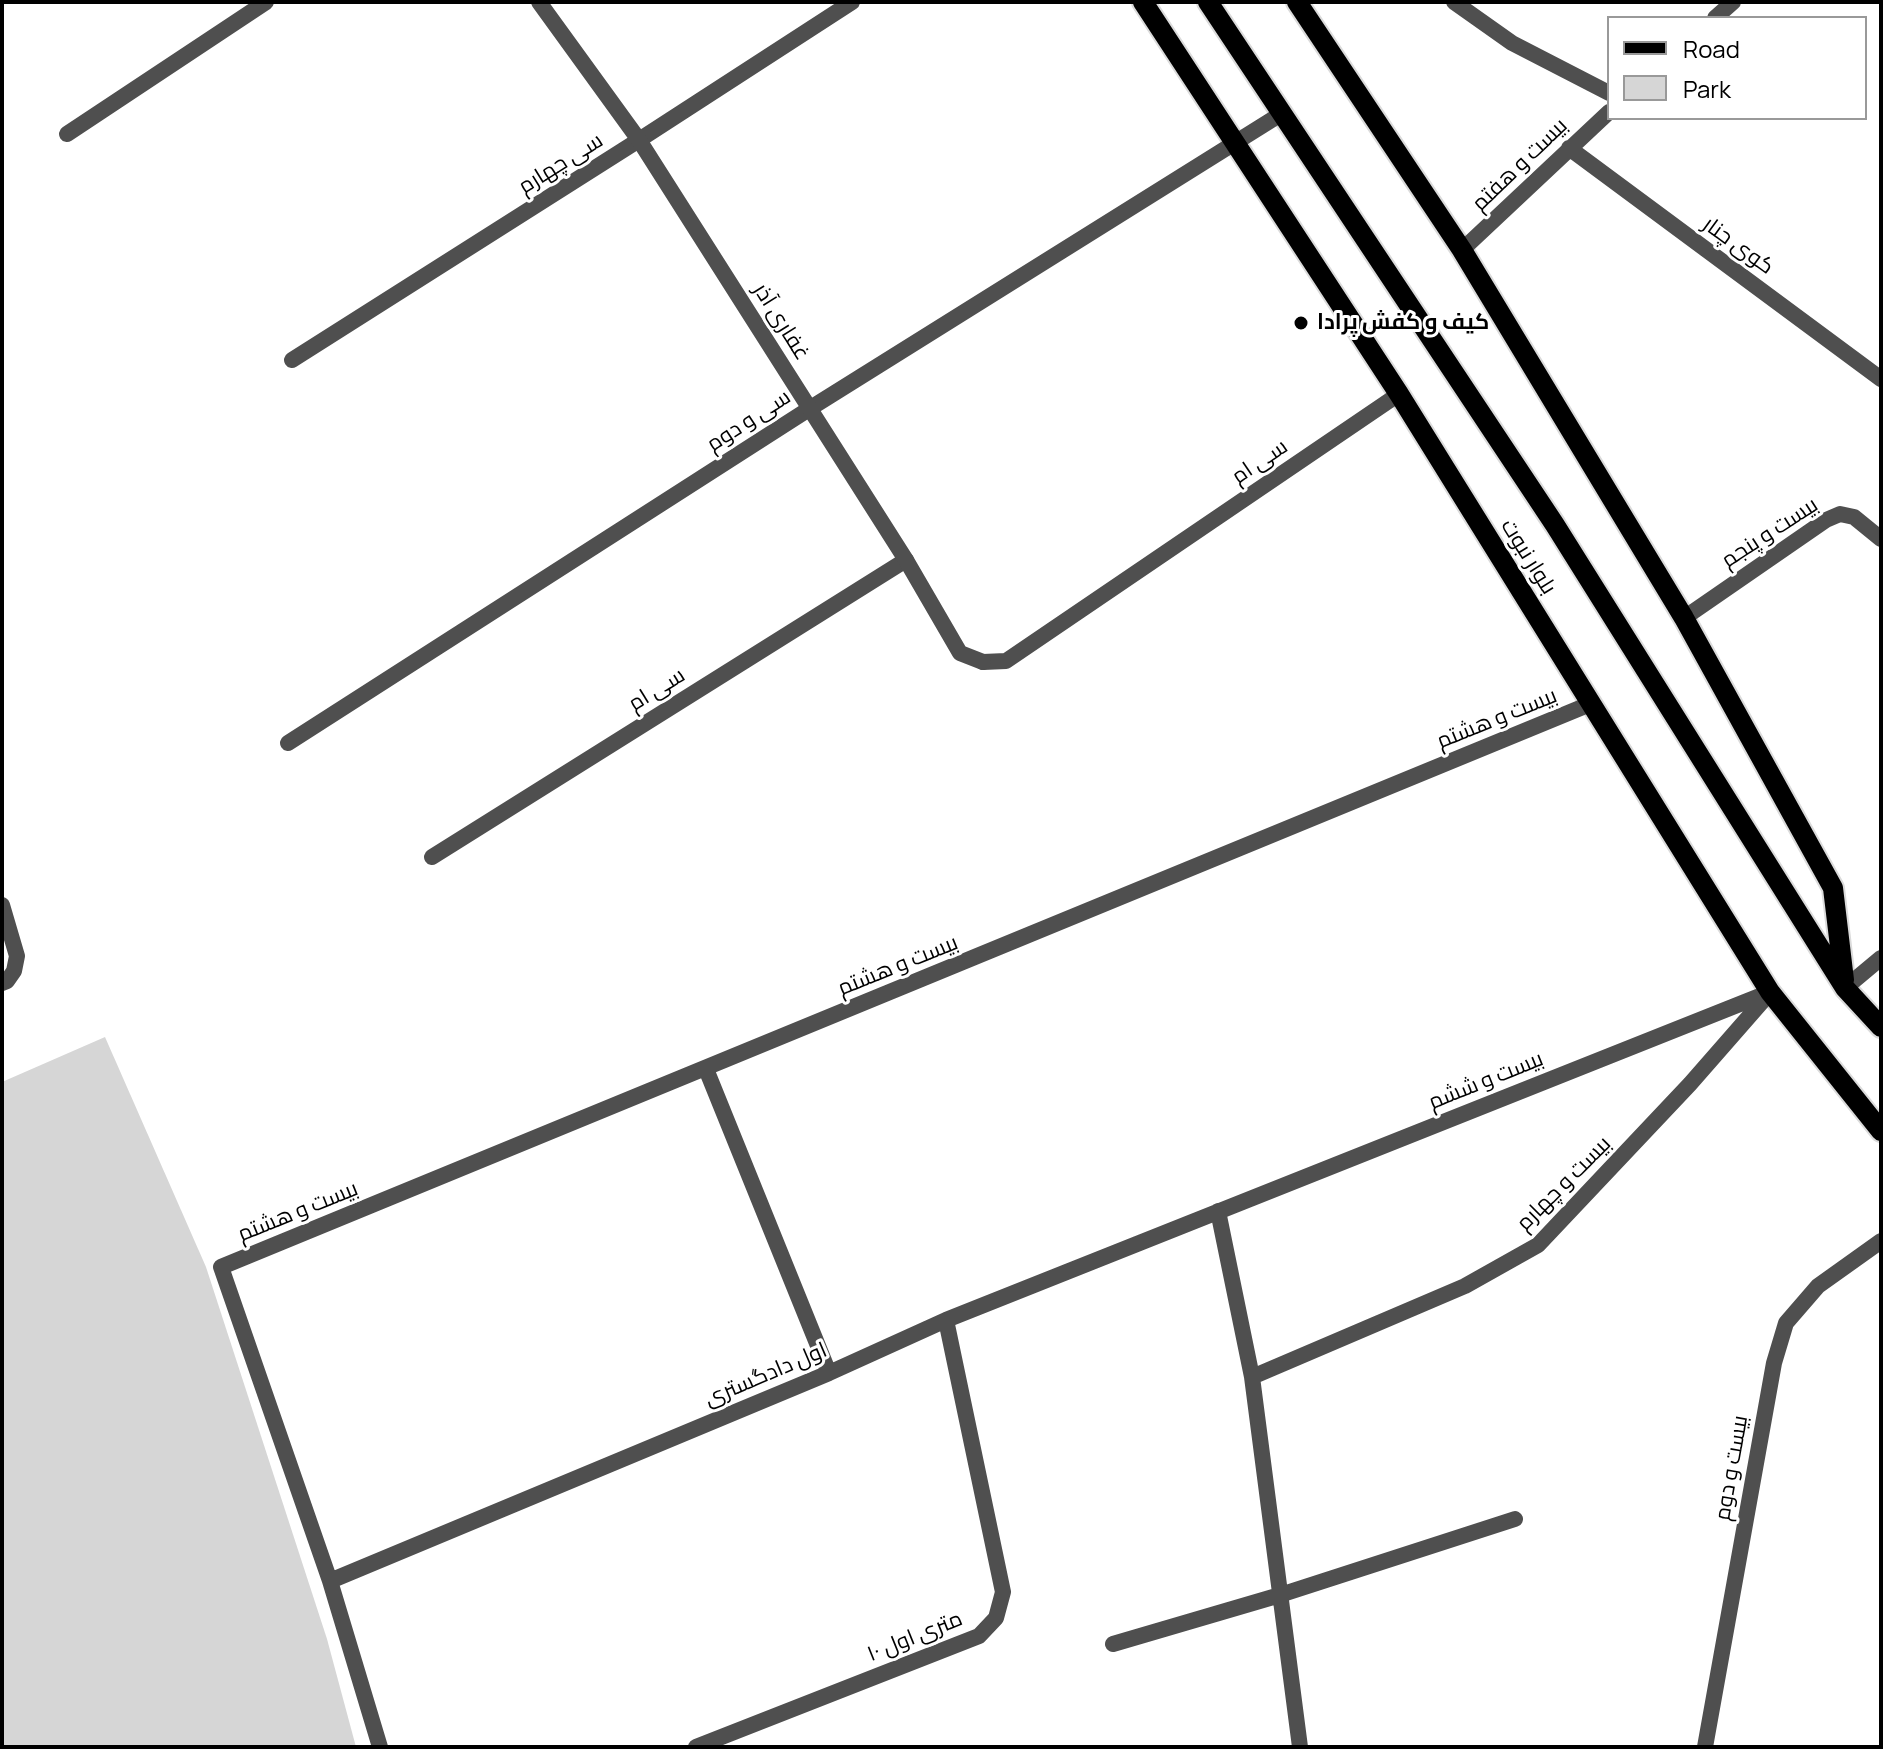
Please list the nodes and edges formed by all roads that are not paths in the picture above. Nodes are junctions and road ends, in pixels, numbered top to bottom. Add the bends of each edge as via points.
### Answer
1 (266, 2) edge
2 (539, 2) edge
3 (852, 2) edge
4 (1143, 2) edge
5 (1208, 2) edge
6 (1297, 2) edge
7 (1454, 2) edge
8 (1733, 2) edge
9 (1717, 16) edge
10 (1607, 92) edge
11 (1281, 114) junction
12 (1607, 114) edge
13 (67, 134) dead end
14 (639, 140) junction
15 (1236, 142) junction
16 (1569, 148) junction
17 (1462, 250) junction
18 (292, 360) dead end
19 (1881, 379) edge
20 (1399, 394) junction
21 (809, 409) junction
22 (1881, 539) edge
23 (906, 560) junction
24 (1684, 618) junction
25 (983, 662) joint
26 (1590, 704) junction
27 (288, 743) dead end
28 (432, 857) dead end
29 (2, 905) edge
30 (1881, 958) edge
31 (2, 983) edge
32 (1845, 988) junction
33 (1770, 992) junction
34 (1881, 1027) edge
35 (706, 1069) junction
36 (1881, 1131) edge
37 (1218, 1211) junction
38 (1881, 1241) edge
39 (946, 1320) junction
40 (829, 1373) junction
41 (1252, 1377) junction
42 (1515, 1519) dead end
43 (330, 1581) junction
44 (1280, 1595) junction
45 (1113, 1644) dead end
46 (380, 1747) edge
47 (696, 1747) edge
48 (1300, 1747) edge
49 (1705, 1747) edge

1 - 13 street
2 - 14 street, غفاری آذر
3 - 14 street, سی چهارم
4 - 15 main road, بلوار نبوت
5 - 11 main road, بلوار نبوت
6 - 17 main road
7 - 10 street via 1512,43
8 - 9 street
11 - 15 street, سی و دوم
11 - 32 main road, بلوار نبوت via 1555,525
12 - 16 street, بیست و هفتم
14 - 18 street, سی چهارم
14 - 21 street, غفاری آذر
15 - 20 main road, بلوار نبوت
15 - 21 street, سی و دوم
16 - 17 street, بیست و هفتم
16 - 19 street, کوی چنار
17 - 24 main road
20 - 25 street, سی ام via 1006,661
20 - 26 main road, بلوار نبوت
21 - 23 street, غفاری آذر
21 - 27 street, سی و دوم
22 - 24 street, بیست و پنجم via 1854,517 1840,514
23 - 25 street, غفاری آذر via 960,653
23 - 28 street, سی ام
24 - 32 main road via 1833,888
26 - 33 main road, بلوار نبوت
26 - 35 street, بیست و هشتم
29 - 31 street via 17,956 14,971
30 - 32 street
32 - 34 main road, بلوار نبوت
33 - 36 main road, بلوار نبوت
33 - 37 street, بیست و ششم
33 - 41 street, بیست و چهارم via 1538,1245 1465,1286
35 - 40 street
35 - 43 street, بیست و هشتم via 221,1267
37 - 39 street, اول دادگستری
37 - 41 street
38 - 49 street, بیست و دوم via 1818,1286 1786,1323 1774,1363
39 - 40 street, اول دادگستری
39 - 47 street, ۱۰ متری اول via 1003,1592 996,1618 979,1636
40 - 43 street, اول دادگستری
41 - 44 street
42 - 44 street
43 - 46 street
44 - 45 street
44 - 48 street

